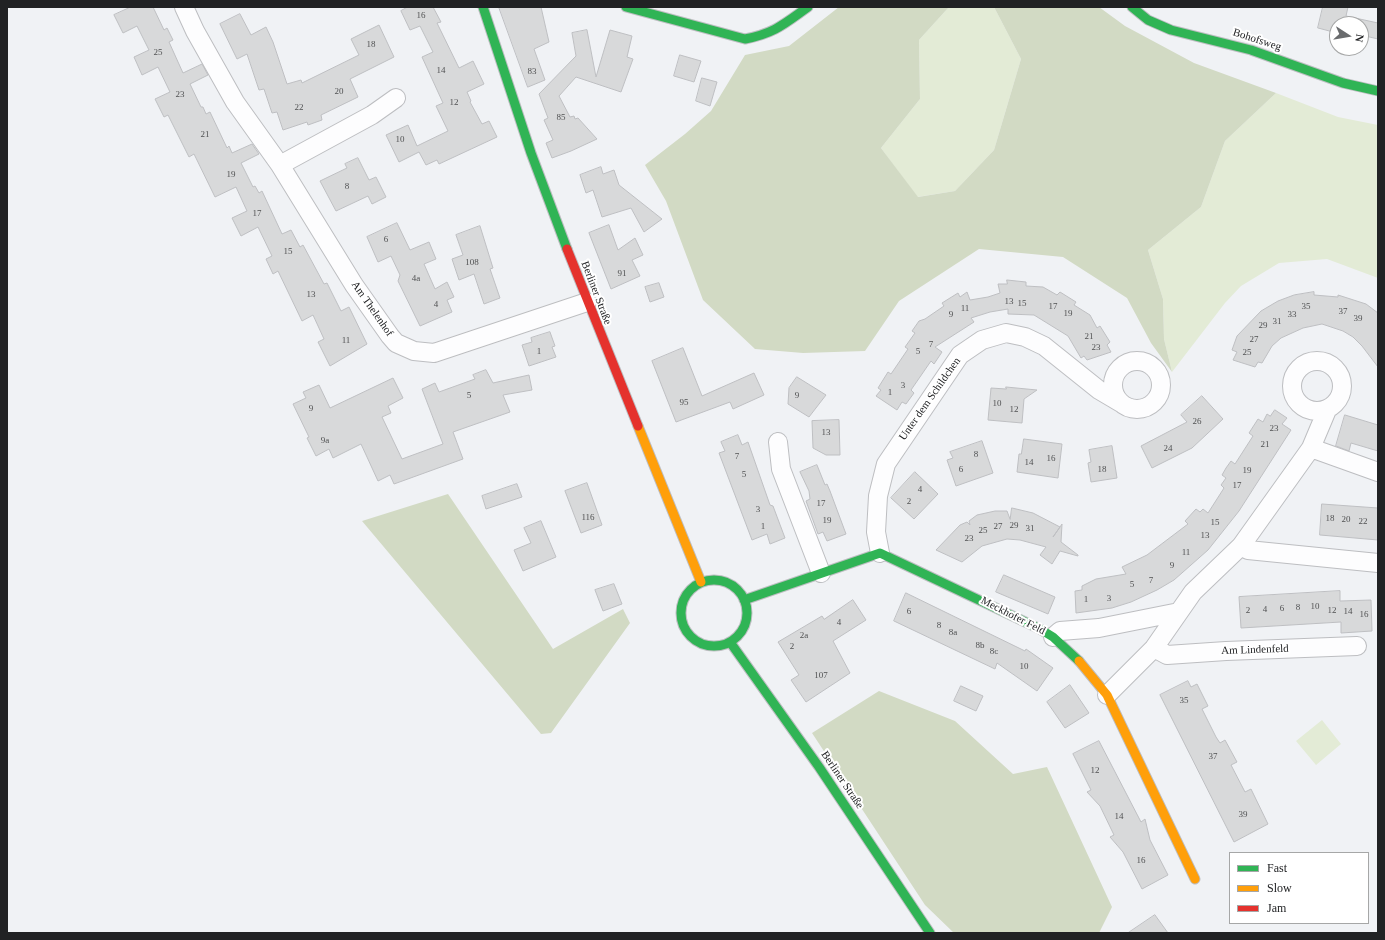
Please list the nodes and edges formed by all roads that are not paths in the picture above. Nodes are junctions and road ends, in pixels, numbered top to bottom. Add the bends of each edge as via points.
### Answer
1 (184, 7) edge
2 (483, 7) edge
3 (626, 7) edge
4 (808, 7) edge
5 (1132, 7) edge
6 (1378, 91) edge
7 (396, 98) dead end
8 (280, 165) junction
9 (586, 302) junction
10 (1121, 403) dead end
11 (1327, 410) dead end
12 (778, 442) dead end
13 (1310, 448) junction
14 (1378, 472) edge
15 (1241, 546) junction
16 (880, 553) junction
17 (1378, 563) edge
18 (821, 573) junction
19 (701, 582) junction
20 (744, 600) junction
21 (1179, 612) junction
22 (1053, 637) junction
23 (730, 642) junction
24 (1357, 646) dead end
25 (1154, 648) junction
26 (1107, 695) junction
27 (1195, 879) dead end
28 (930, 933) edge

1 - 8 street, Am Thelenhof via 214,68
2 - 9 main road, Berliner Straße via 507,89
3 - 4 main road via 745,39 774,31
5 - 6 main road, Bohofsweg via 1148,20 1171,30 1251,50 1343,83
7 - 8 street via 372,115
8 - 9 street, Am Thelenhof via 354,284 390,336 404,347 434,353
9 - 19 main road, Berliner Straße
10 - 16 street, Unter dem Schildchen via 1099,390 1044,346 1025,337 1006,333 982,340 960,355 886,464 878,496 876,532
11 - 13 street
12 - 18 street via 781,469
13 - 14 street
13 - 15 street
15 - 17 street via 1248,550
15 - 21 street via 1193,592
16 - 18 main road
16 - 22 main road, Meckhofer Feld via 1027,622
18 - 20 main road
19 - 20 main road via 719,581 729,584
19 - 23 main road via 689,592 683,602 683,624 688,634 702,644 719,646
20 - 23 main road via 746,619 743,628
21 - 22 street via 1099,628 1060,631
21 - 25 street
22 - 26 main road, Meckhofer Feld via 1086,667
23 - 28 main road, Berliner Straße via 819,767
24 - 25 street, Am Lindenfeld via 1167,655
25 - 26 street
26 - 27 main road, Meckhofer Feld

